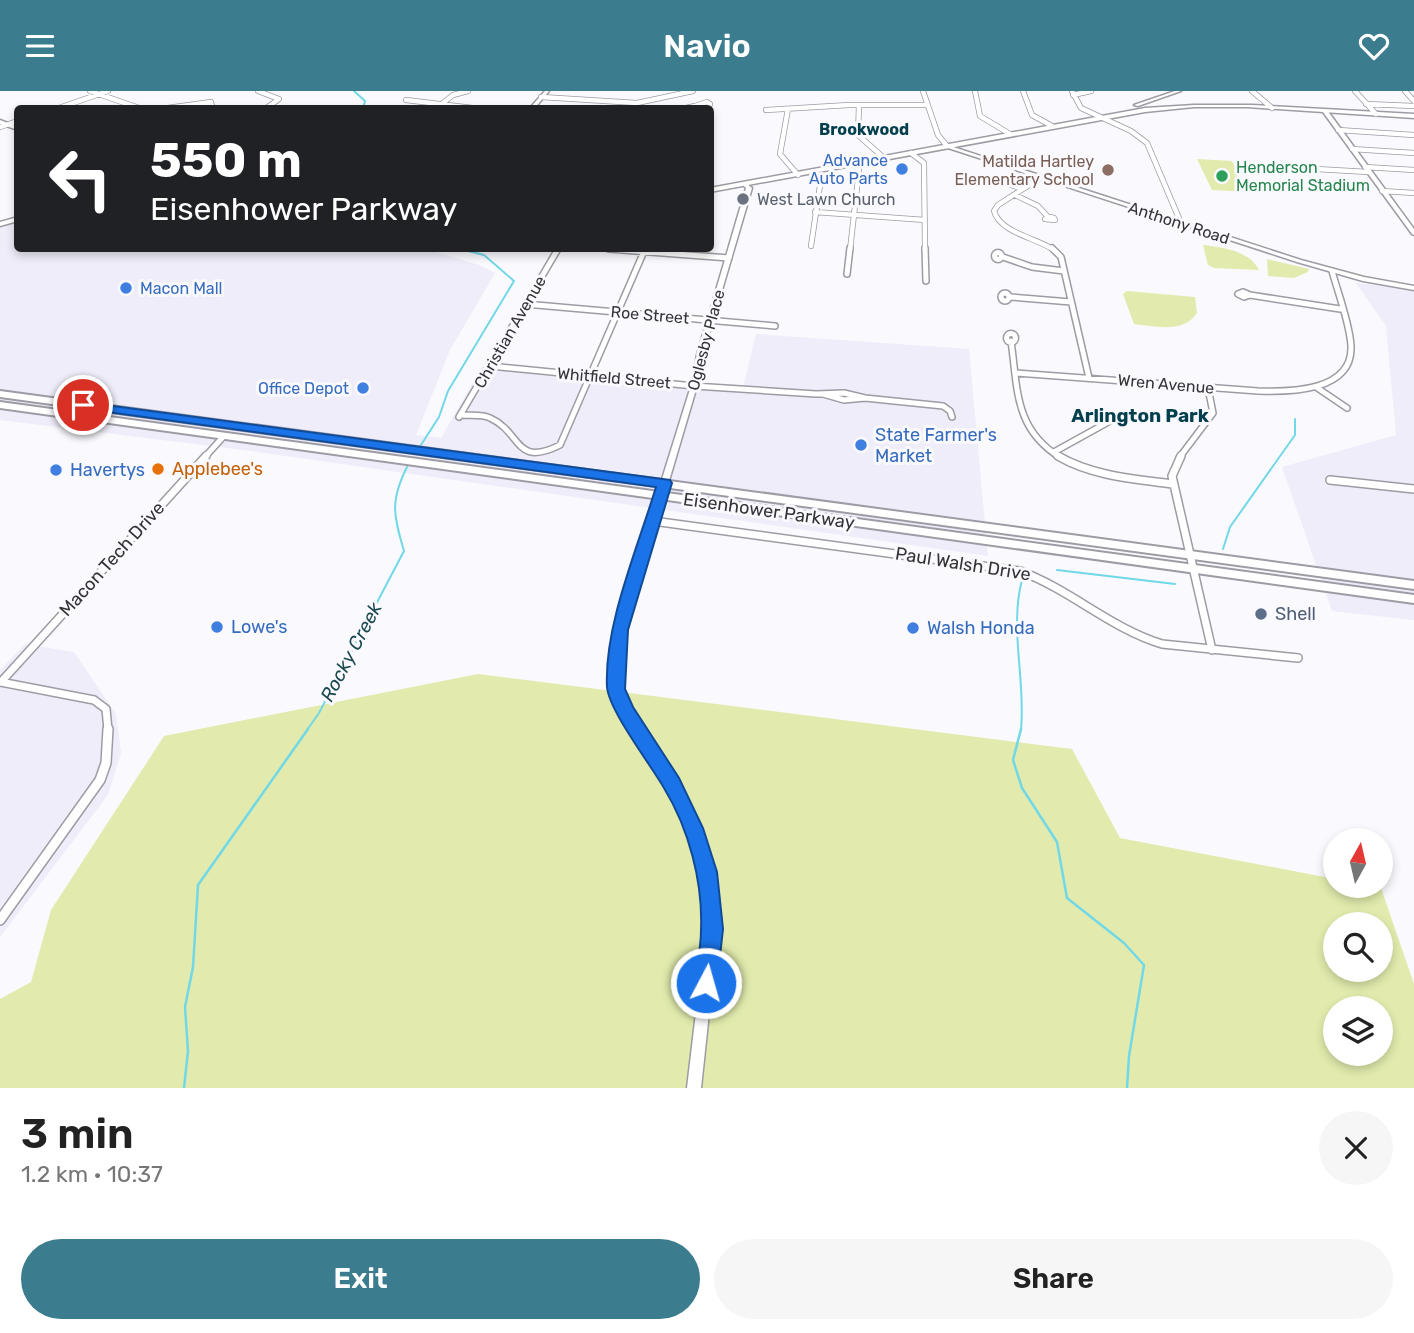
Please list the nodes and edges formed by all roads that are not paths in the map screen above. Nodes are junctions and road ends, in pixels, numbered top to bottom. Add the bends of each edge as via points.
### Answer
1 (90, 91) edge
2 (108, 91) edge
3 (258, 91) edge
4 (468, 91) edge
5 (547, 91) edge
6 (693, 91) edge
7 (923, 91) edge
8 (975, 91) edge
9 (1023, 91) edge
10 (1091, 91) edge
11 (1177, 91) edge
12 (1252, 91) edge
13 (1355, 91) edge
14 (1405, 91) edge
15 (1073, 93) edge
16 (99, 94) junction
17 (1168, 95) junction
18 (541, 97) junction
19 (406, 100) dead end
20 (443, 103) junction
21 (1158, 103) junction
22 (1414, 103) edge
23 (1366, 104) junction
24 (67, 105) edge
25 (131, 105) edge
26 (193, 105) edge
27 (212, 105) edge
28 (271, 105) edge
29 (456, 105) edge
30 (534, 105) edge
31 (859, 105) junction
32 (927, 105) junction
33 (1136, 105) junction
34 (1252, 107) junction
35 (1272, 108) junction
36 (788, 109) junction
37 (766, 110) dead end
38 (1144, 110) junction
39 (1325, 111) junction
40 (1377, 114) junction
41 (1101, 117) junction
42 (1412, 117) edge
43 (14, 122) edge
44 (0, 125) edge
45 (7, 125) junction
46 (1052, 126) junction
47 (14, 128) edge
48 (1338, 130) junction
49 (1010, 134) junction
50 (1414, 135) edge
51 (947, 146) junction
52 (1352, 149) junction
53 (911, 153) junction
54 (1414, 153) edge
55 (884, 158) junction
56 (854, 165) junction
57 (1300, 168) dead end
58 (1367, 170) junction
59 (1413, 171) edge
60 (815, 172) junction
61 (798, 175) junction
62 (1040, 178) junction
63 (996, 180) dead end
64 (746, 185) junction
65 (714, 189) edge
66 (1023, 189) junction
67 (1382, 191) junction
68 (1414, 193) edge
69 (1015, 195) junction
70 (815, 212) junction
71 (855, 215) junction
72 (1048, 216) dead end
73 (925, 219) junction
74 (1181, 223) junction
75 (1414, 233) edge
76 (811, 246) dead end
77 (556, 252) edge
78 (643, 252) edge
79 (665, 252) edge
80 (1003, 257) dead end
81 (729, 258) junction
82 (1064, 271) junction
83 (1332, 271) junction
84 (847, 274) dead end
85 (926, 281) dead end
86 (1414, 288) edge
87 (1250, 295) dead end
88 (1011, 297) dead end
89 (1071, 302) junction
90 (526, 305) junction
91 (1340, 309) junction
92 (617, 312) junction
93 (711, 320) junction
94 (775, 326) dead end
95 (1011, 341) dead end
96 (490, 366) junction
97 (1016, 373) junction
98 (590, 376) junction
99 (1089, 378) junction
100 (694, 386) junction
101 (1316, 387) junction
102 (1208, 388) junction
103 (0, 394) edge
104 (0, 405) edge
105 (1347, 408) dead end
106 (952, 417) dead end
107 (1110, 421) dead end
108 (223, 436) junction
109 (1054, 452) junction
110 (1330, 480) dead end
111 (664, 483) junction
112 (1173, 484) junction
113 (1414, 489) edge
114 (660, 497) junction
115 (653, 520) junction
116 (1188, 553) junction
117 (1192, 569) junction
118 (1414, 585) edge
119 (1414, 599) edge
120 (1212, 650) junction
121 (1298, 658) dead end
122 (0, 682) edge
123 (0, 920) edge
124 (694, 1088) edge

1 - 16 street
2 - 16 street
3 - 28 street via 279,99
4 - 20 street
5 - 18 street
6 - 18 street via 637,103
7 - 32 street
8 - 49 street via 980,116
9 - 46 street via 1032,115
10 - 15 street
11 - 17 street
12 - 35 street
13 - 23 street
14 - 22 street
15 - 41 street via 1079,106
16 - 24 street
16 - 25 street
17 - 21 street
17 - 33 street
18 - 30 street
19 - 20 street
20 - 29 street
21 - 33 main road
21 - 34 main road
21 - 38 street
22 - 23 street
23 - 40 street
26 - 27 street
31 - 32 street
31 - 36 street
31 - 55 street via 858,135
32 - 51 street
33 - 41 main road
34 - 35 main road
34 - 38 main road
35 - 39 main road
36 - 37 street
36 - 61 street via 781,157
38 - 41 main road
39 - 40 main road
39 - 48 street
40 - 42 main road
41 - 46 main road
41 - 74 street via 1150,146
43 - 45 street
44 - 45 main road
45 - 47 main road
46 - 49 main road
48 - 50 street
48 - 52 street
49 - 51 main road
51 - 53 main road
51 - 62 street, Anthony Road
52 - 54 street
52 - 58 street
53 - 55 main road
53 - 73 street via 924,163
55 - 56 main road
56 - 60 main road
56 - 71 street via 859,170
57 - 58 street
58 - 59 street
58 - 67 street
60 - 61 main road
60 - 70 street via 821,179
61 - 64 main road
62 - 66 street
62 - 74 street, Anthony Road
63 - 66 street
64 - 65 main road
64 - 81 street, Oglesby Place via 749,188
66 - 69 street
67 - 68 street
67 - 75 street
69 - 72 street
69 - 82 street via 998,205 995,216 1007,227 1054,249
70 - 71 street
70 - 76 street
71 - 73 street
71 - 84 street
73 - 85 street
74 - 83 street, Anthony Road
77 - 90 street, Christian Avenue
78 - 92 street
79 - 81 street
80 - 82 street
81 - 93 street, Oglesby Place
82 - 89 street
83 - 86 street, Anthony Road
83 - 91 street, Wren Avenue
87 - 91 street
88 - 89 street
89 - 99 street
90 - 92 street, Roe Street
90 - 96 street, Christian Avenue
91 - 101 street, Wren Avenue via 1351,347 1348,365 1334,379
92 - 93 street, Roe Street
92 - 98 street
93 - 94 street, Roe Street
93 - 100 street, Oglesby Place
95 - 97 street
96 - 98 street, Whitfield Street
96 - 98 street, Christian Avenue via 460,416 491,419 524,450 540,452 561,442
97 - 99 street, Wren Avenue
97 - 109 street via 1025,422
98 - 100 street, Whitfield Street
99 - 102 street, Wren Avenue
100 - 106 street, Whitfield Street via 943,406
100 - 111 street, Oglesby Place
101 - 102 street, Wren Avenue via 1272,392
101 - 105 street
102 - 112 street via 1213,413 1172,469
103 - 111 main road, Eisenhower Parkway
104 - 108 main road, Eisenhower Parkway
107 - 109 street
108 - 114 main road, Eisenhower Parkway
108 - 122 street, Macon Tech Drive
109 - 112 street via 1101,473
110 - 113 street
111 - 114 street, Oglesby Place
111 - 116 main road, Eisenhower Parkway
112 - 116 street
114 - 115 street, Oglesby Place
114 - 117 main road, Eisenhower Parkway
115 - 120 street, Paul Walsh Drive via 1020,571 1048,581 1130,634 1162,644
115 - 124 street, Oglesby Place via 620,630 616,689 672,784 693,828 706,872 712,929
116 - 117 street
116 - 118 main road, Eisenhower Parkway
117 - 119 main road, Eisenhower Parkway
117 - 120 street
120 - 121 street, Paul Walsh Drive
122 - 123 street via 94,700 106,709 109,739 106,763 94,791

